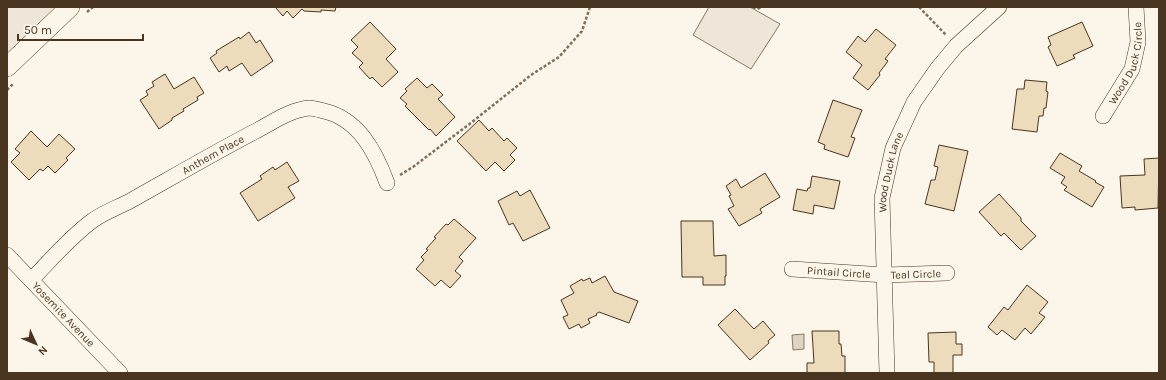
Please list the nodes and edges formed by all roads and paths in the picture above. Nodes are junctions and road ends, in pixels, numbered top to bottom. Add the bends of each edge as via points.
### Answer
1 (70, 7) edge
2 (590, 7) edge
3 (753, 7) edge
4 (762, 7) edge
5 (919, 7) edge
6 (999, 7) edge
7 (1136, 7) edge
8 (956, 46) junction
9 (7, 67) edge
10 (1103, 116) dead end
11 (413, 167) dead end
12 (387, 183) dead end
13 (7, 255) edge
14 (792, 269) dead end
15 (947, 273) dead end
16 (885, 275) junction
17 (31, 280) junction
18 (120, 373) edge
19 (887, 373) edge

1 - 9 street
2 - 11 path via 582,31 559,57 531,75
3 - 4 path
5 - 8 path
6 - 8 street, Wood Duck Lane
7 - 10 street, Wood Duck Circle via 1138,42 1132,69
8 - 16 street, Wood Duck Lane via 914,102 894,148 882,198
12 - 17 street, Anthem Place via 376,156 356,129 333,113 305,109 281,116 93,220
13 - 17 street, Yosemite Avenue
14 - 16 street, Pintail Circle
15 - 16 street, Teal Circle
16 - 19 street, Wood Duck Lane
17 - 18 street, Yosemite Avenue

